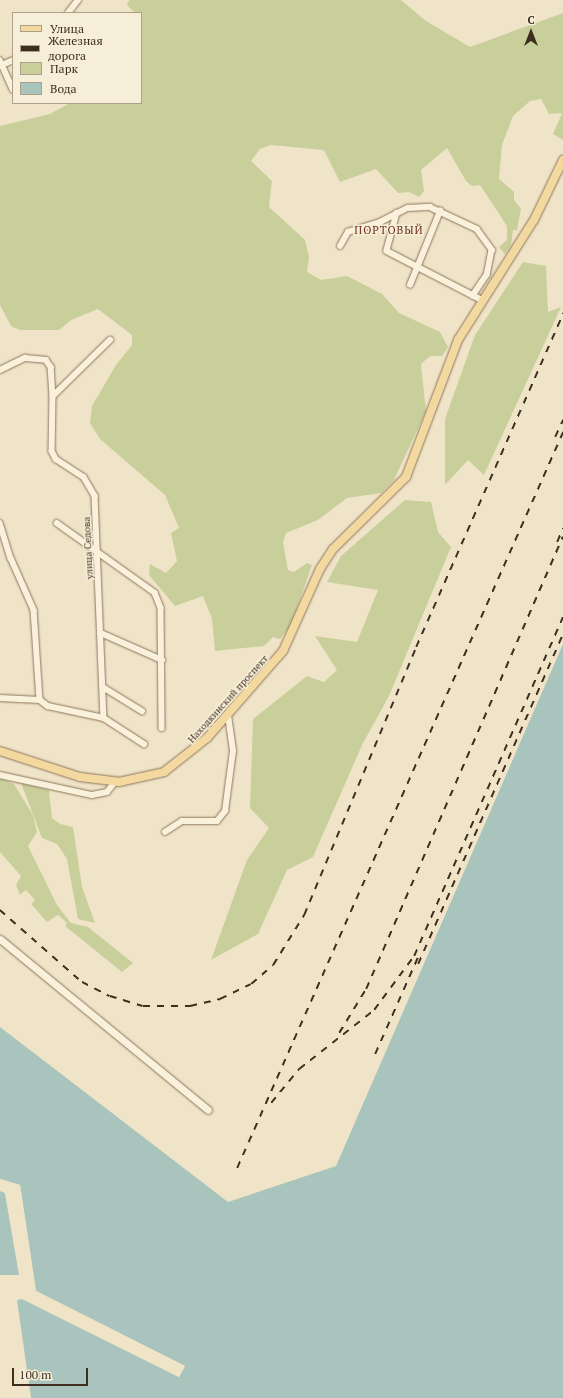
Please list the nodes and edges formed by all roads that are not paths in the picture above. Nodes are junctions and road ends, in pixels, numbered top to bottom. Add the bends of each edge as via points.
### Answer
1 (78, 0) edge
2 (69, 12) edge
3 (12, 60) edge
4 (1, 63) edge
5 (12, 87) edge
6 (563, 160) edge
7 (440, 211) junction
8 (398, 213) junction
9 (340, 246) dead end
10 (416, 268) junction
11 (410, 285) dead end
12 (473, 296) junction
13 (482, 300) junction
14 (110, 340) dead end
15 (0, 370) edge
16 (54, 396) junction
17 (0, 523) edge
18 (57, 523) dead end
19 (98, 552) junction
20 (101, 633) junction
21 (162, 660) junction
22 (103, 687) junction
23 (0, 698) edge
24 (40, 700) junction
25 (142, 712) dead end
26 (228, 715) junction
27 (104, 718) junction
28 (162, 728) dead end
29 (144, 744) dead end
30 (0, 751) edge
31 (0, 775) edge
32 (115, 782) junction
33 (166, 832) dead end
34 (0, 939) edge
35 (208, 1110) dead end

1 - 2 street
3 - 4 street
4 - 5 street
6 - 13 main road, Находкинский проспект via 531,225
7 - 8 street via 416,206
7 - 10 street
7 - 12 street via 477,229 492,250 487,274
8 - 9 street via 348,232
8 - 10 street via 387,251
10 - 11 street
10 - 12 street
12 - 13 street
13 - 26 main road, Находкинский проспект via 458,340 411,468 392,494 333,549 320,569 283,651
14 - 16 street
15 - 16 street, улица Седова via 25,358 46,360 51,367
16 - 19 street, улица Седова via 52,451 56,459 77,470 91,487
17 - 24 street via 11,558 34,610
18 - 19 street
19 - 20 street, улица Седова
19 - 21 street via 155,593 161,608
20 - 21 street
20 - 22 street, улица Седова
21 - 28 street
22 - 25 street
22 - 27 street, улица Седова
23 - 24 street
24 - 27 street via 48,706
26 - 32 main road, Находкинский проспект via 175,766 142,779
26 - 33 street via 233,751 225,811 217,821 182,821
27 - 29 street
30 - 32 main road, Находкинский проспект via 80,777
31 - 32 street via 92,795 107,792
34 - 35 street

